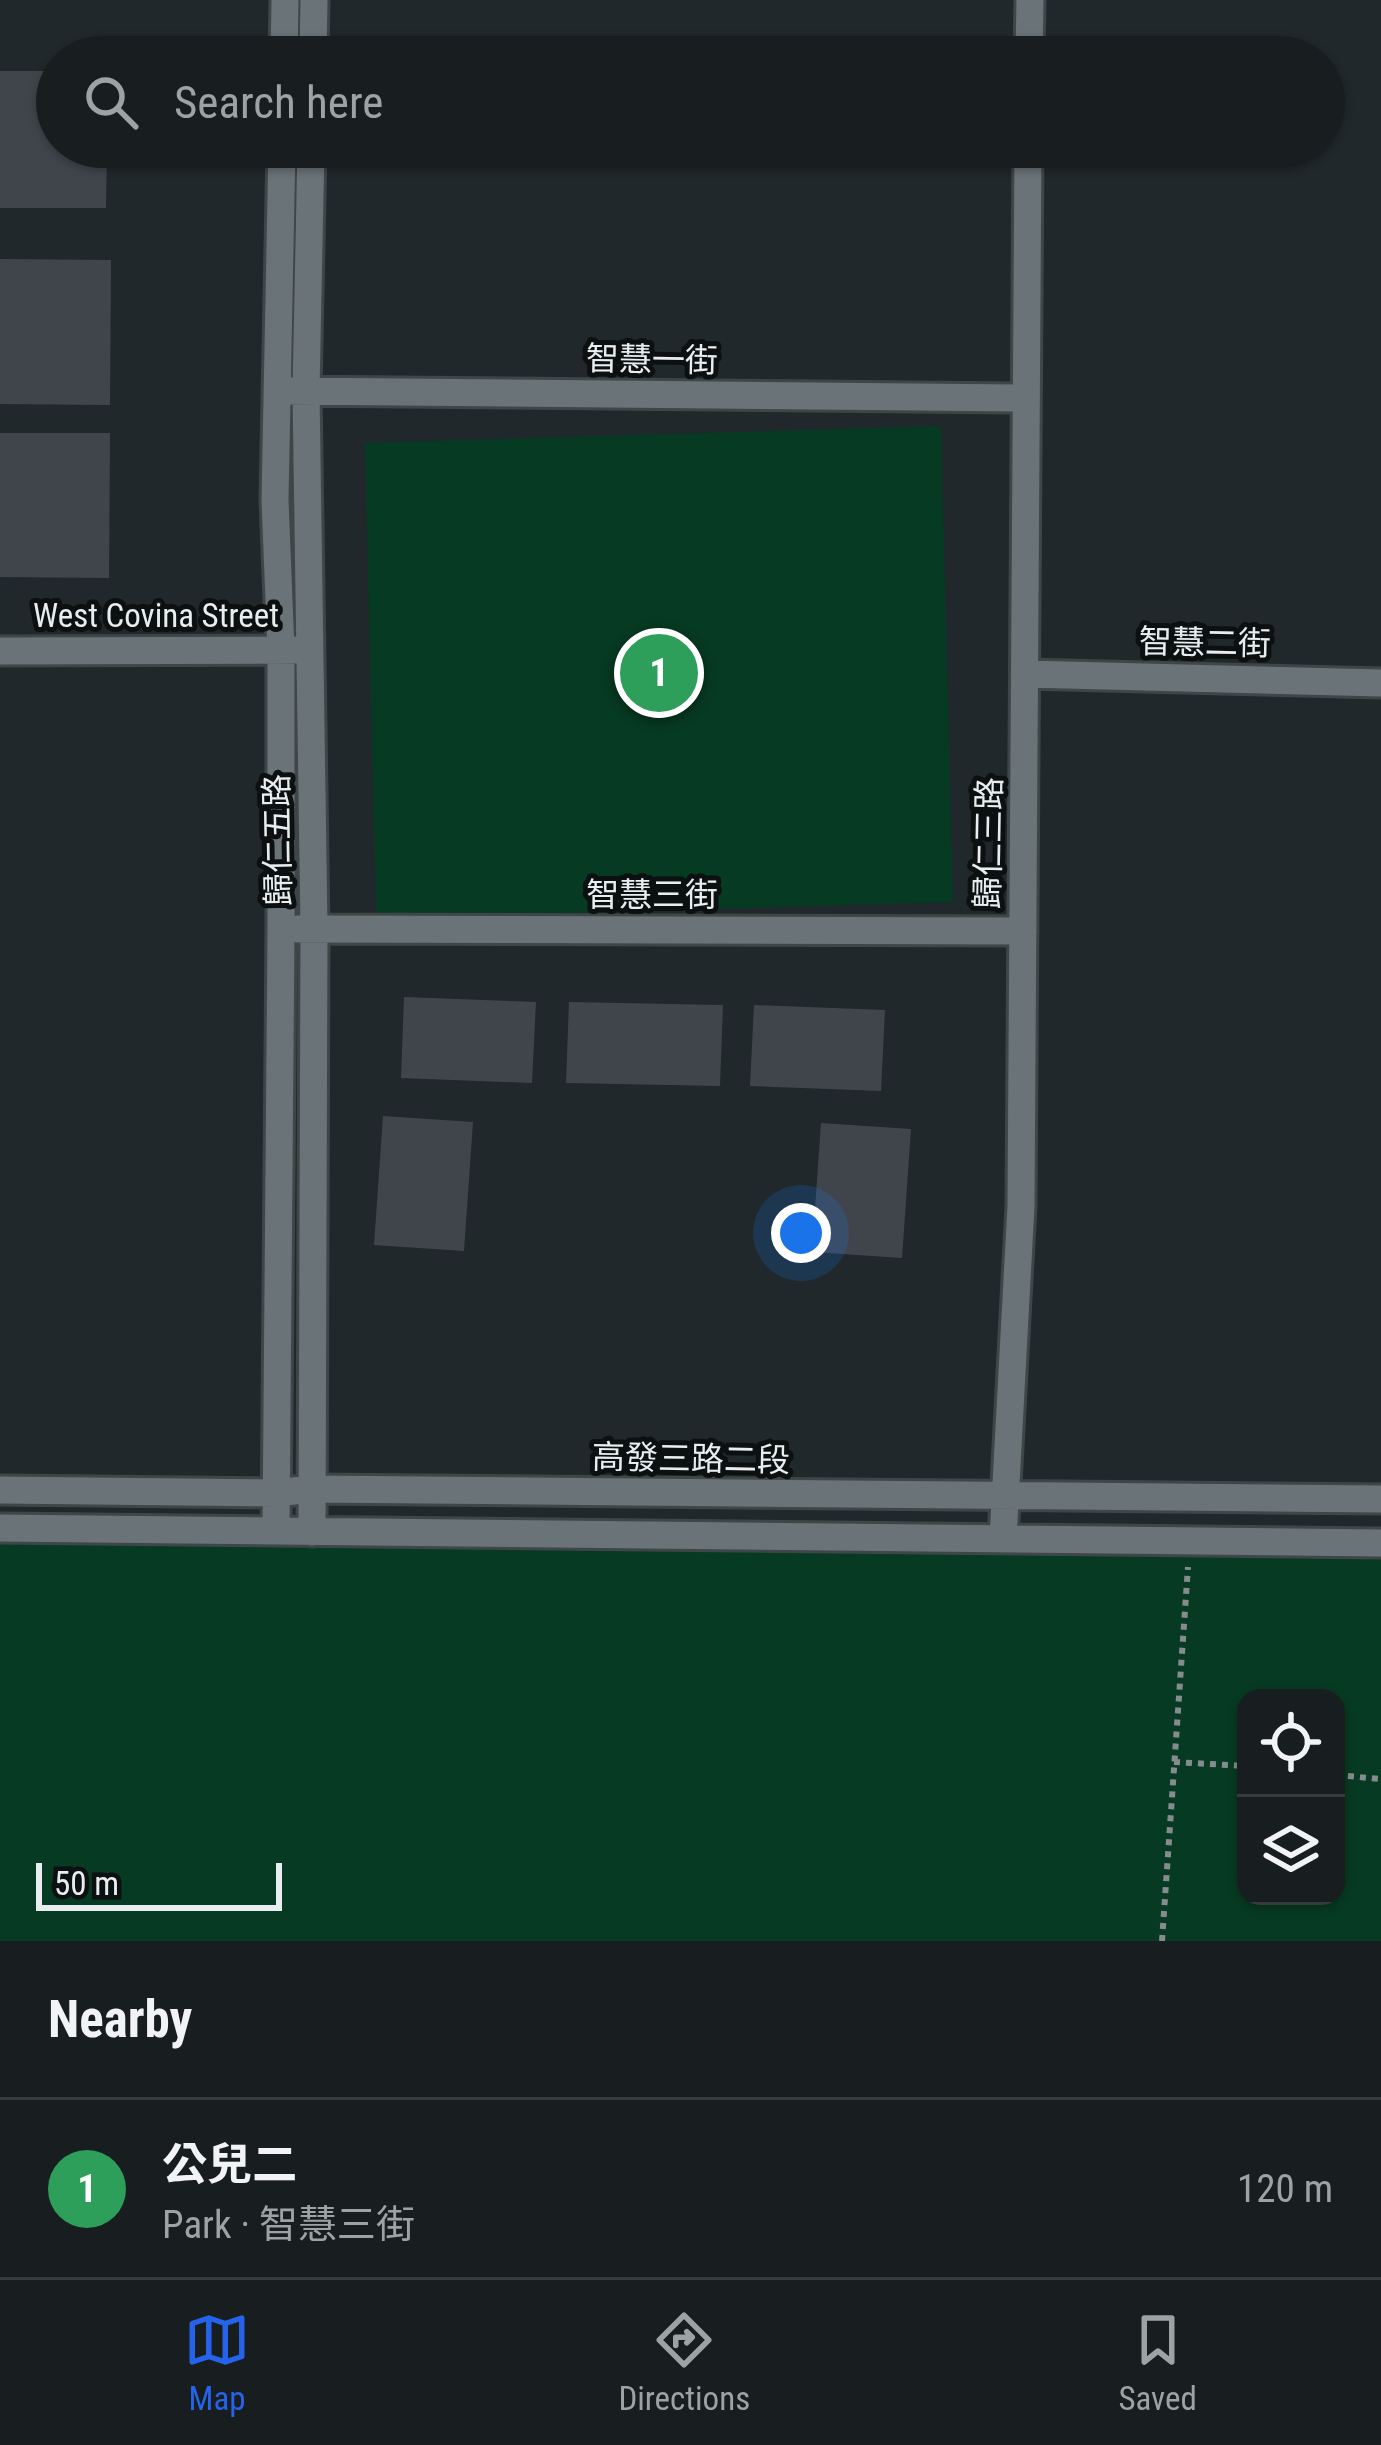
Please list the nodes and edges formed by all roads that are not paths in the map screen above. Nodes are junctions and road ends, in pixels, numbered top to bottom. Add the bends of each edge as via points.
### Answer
1 (285, 0) edge
2 (314, 0) edge
3 (1030, 0) edge
4 (284, 36) edge
5 (313, 36) edge
6 (1029, 36) edge
7 (283, 168) edge
8 (309, 168) edge
9 (1028, 168) edge
10 (292, 391) junction
11 (1025, 398) junction
12 (280, 650) junction
13 (311, 650) junction
14 (0, 651) edge
15 (1026, 674) junction
16 (1381, 683) edge
17 (314, 928) junction
18 (281, 930) junction
19 (1023, 931) junction
20 (312, 1489) junction
21 (0, 1490) edge
22 (275, 1493) junction
23 (1003, 1498) junction
24 (1381, 1499) edge
25 (0, 1528) edge
26 (276, 1531) junction
27 (312, 1532) junction
28 (1003, 1539) junction
29 (1381, 1543) edge

1 - 4 street
2 - 5 street
3 - 6 street
7 - 10 street, 歸仁五路
8 - 10 street, 歸仁五路
9 - 11 street, 歸仁三路
10 - 11 street, 智慧一街
10 - 12 street, 歸仁五路 via 275,500
10 - 13 street, 歸仁五路
11 - 15 street, 歸仁三路
12 - 13 street, West Covina Street
12 - 14 street, West Covina Street
12 - 18 street, 歸仁五路
13 - 17 street, 歸仁五路
15 - 16 street, 智慧二街
15 - 19 street, 歸仁三路
17 - 18 street, 智慧三街
17 - 19 street, 智慧三街
17 - 20 street, 歸仁五路
18 - 22 street, 歸仁五路
19 - 23 street, 歸仁三路 via 1021,1206
20 - 22 street, 高發三路二段
20 - 23 street, 高發三路二段
20 - 27 street, 歸仁五路
21 - 22 street, 高發三路二段
22 - 26 street, 歸仁五路
23 - 24 street, 高發三路二段
23 - 28 street, 歸仁三路
25 - 26 street
26 - 27 street
27 - 28 street
28 - 29 street

